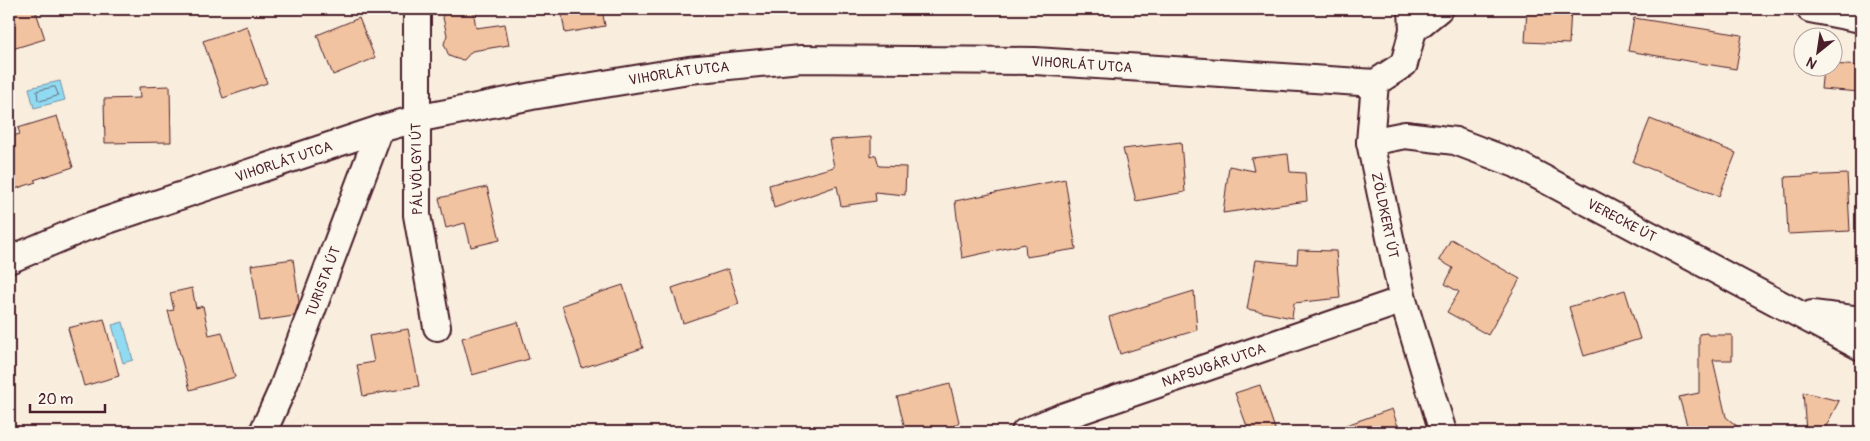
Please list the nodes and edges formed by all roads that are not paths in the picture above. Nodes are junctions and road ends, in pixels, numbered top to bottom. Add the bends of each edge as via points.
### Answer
1 (417, 9) edge
2 (1439, 9) edge
3 (1810, 9) edge
4 (1412, 19) edge
5 (1861, 19) edge
6 (1375, 84) junction
7 (416, 119) junction
8 (380, 129) junction
9 (1370, 142) junction
10 (9, 260) edge
11 (1403, 300) junction
12 (1798, 313) junction
13 (1861, 320) edge
14 (437, 327) dead end
15 (1861, 347) edge
16 (262, 432) edge
17 (1025, 432) edge
18 (1443, 432) edge

1 - 7 street, PÁLVÖLGYI ÚT
2 - 4 street
3 - 5 street
4 - 6 street via 1404,64
6 - 7 street, VIHORLÁT UTCA via 1035,61 801,59 689,70
6 - 9 street, ZÖLDKERT ÚT
7 - 8 street, VIHORLÁT UTCA
7 - 14 street, PÁLVÖLGYI ÚT via 417,215
8 - 10 street, VIHORLÁT UTCA via 84,228
8 - 16 street, TURISTA ÚT via 282,390
9 - 11 street, ZÖLDKERT ÚT
9 - 12 street, VERECKE ÚT via 1405,135 1455,141 1516,164
11 - 17 street, NAPSUGÁR UTCA
11 - 18 street, ZÖLDKERT ÚT
12 - 13 street
12 - 15 street, VERECKE ÚT

